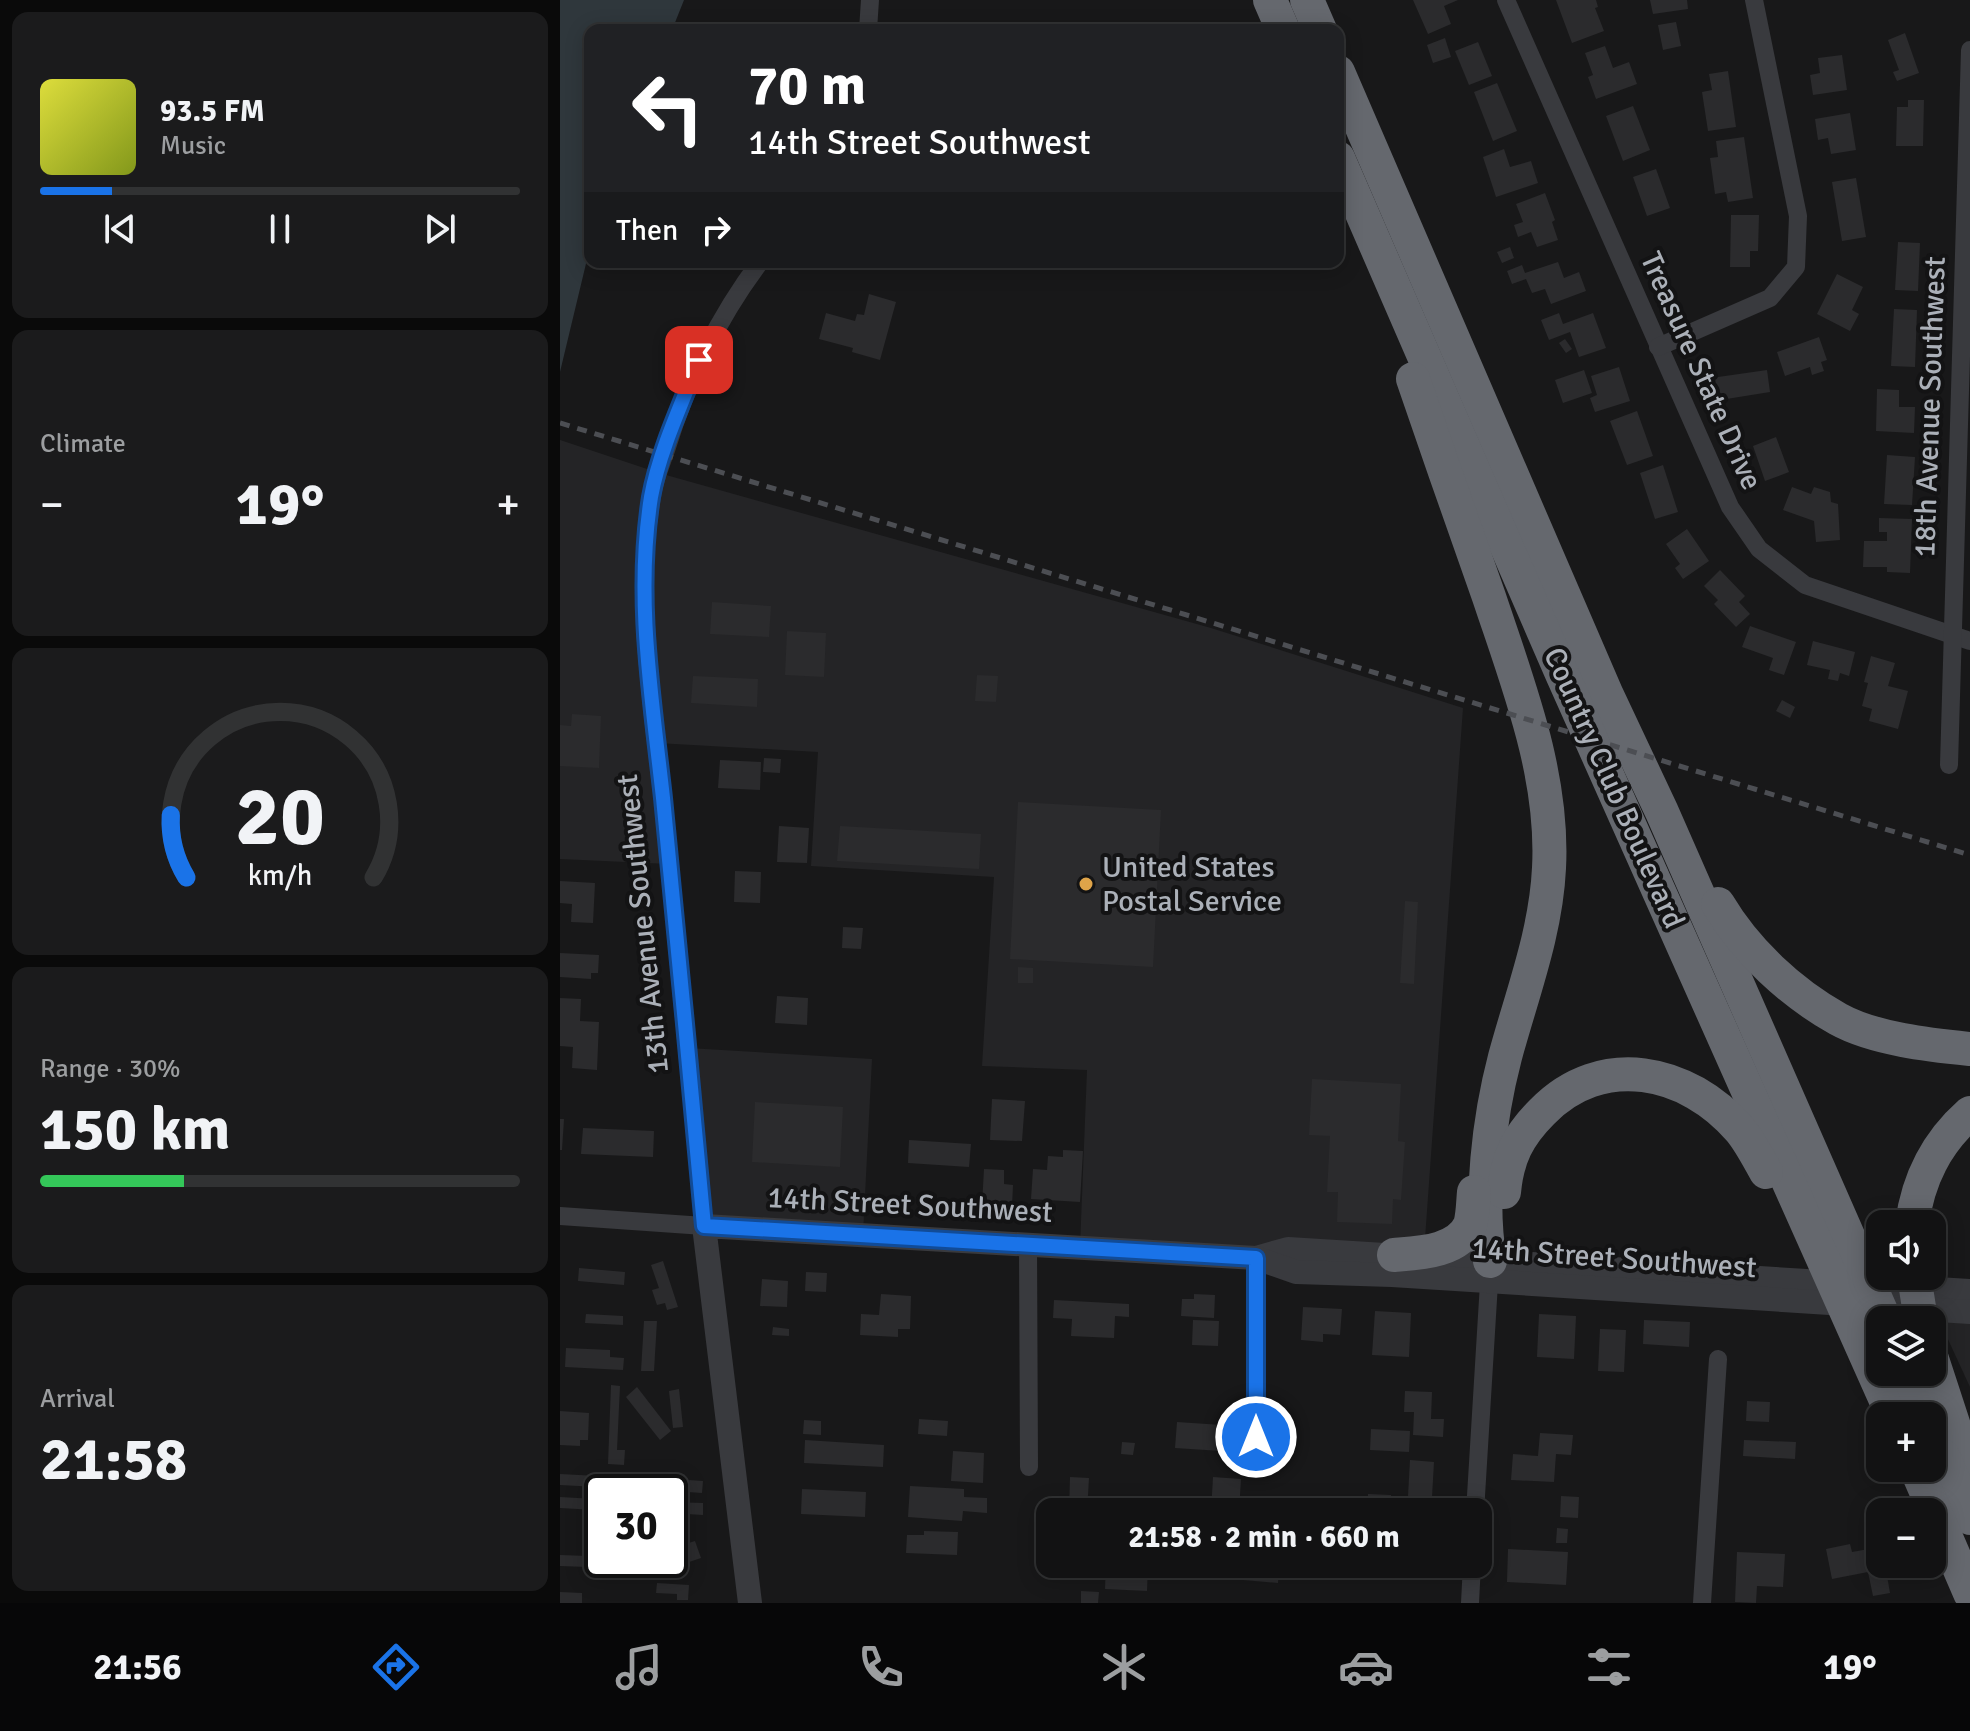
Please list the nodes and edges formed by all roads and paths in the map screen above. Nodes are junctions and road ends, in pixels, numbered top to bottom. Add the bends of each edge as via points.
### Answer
1 (870, 0) edge
2 (1270, 0) edge
3 (1307, 0) edge
4 (1506, 0) edge
5 (1754, 0) edge
6 (868, 24) edge
7 (1280, 24) edge
8 (1317, 24) edge
9 (1970, 50) edge
10 (1344, 86) edge
11 (1344, 172) edge
12 (1378, 252) junction
13 (756, 268) edge
14 (1658, 347) junction
15 (1951, 635) junction
16 (1970, 641) edge
17 (1949, 765) dead end
18 (1662, 812) junction
19 (1970, 1049) edge
20 (1496, 1111) junction
21 (1970, 1113) edge
22 (1915, 1210) edge
23 (560, 1216) edge
24 (704, 1226) junction
25 (1028, 1243) junction
26 (1825, 1245) junction
27 (1394, 1255) junction
28 (1256, 1258) junction
29 (1489, 1272) junction
30 (1970, 1291) edge
31 (1970, 1312) edge
32 (1864, 1326) edge
33 (1718, 1359) dead end
34 (1941, 1386) edge
35 (1888, 1402) edge
36 (1946, 1462) edge
37 (1029, 1467) dead end
38 (1257, 1467) dead end
39 (1970, 1475) edge
40 (1922, 1482) edge
41 (1476, 1498) edge
42 (1970, 1518) edge
43 (1471, 1578) edge
44 (1970, 1593) edge
45 (750, 1603) edge
46 (1470, 1603) edge
47 (1702, 1603) edge

1 - 6 street
2 - 7 highway
3 - 8 highway
4 - 14 street, Treasure State Drive
5 - 14 street via 1798,216 1796,267 1770,298
9 - 15 street, 18th Avenue Southwest
10 - 18 highway, Country Club Boulevard
11 - 12 highway, Country Club Boulevard
12 - 20 highway via 1385,298 1510,658 1545,788 1550,832 1544,914 1504,1060
12 - 26 highway, Country Club Boulevard via 1562,674
13 - 24 street, 13th Avenue Southwest via 699,360 673,426 652,495 643,572
14 - 15 street, Treasure State Drive via 1730,507 1759,549 1805,585
15 - 16 street, Treasure State Drive
15 - 17 street, 18th Avenue Southwest
18 - 19 highway via 1747,945 1788,984 1860,1028
18 - 26 highway, Country Club Boulevard
20 - 27 highway via 1482,1149 1470,1225 1445,1246
20 - 29 highway via 1485,1233
21 - 22 highway via 1935,1152
23 - 24 street, 14th Street Southwest
24 - 25 street, 14th Street Southwest
24 - 45 street, 13th Avenue Southwest
25 - 28 street, 14th Street Southwest
25 - 37 street
26 - 29 highway via 1721,1111 1668,1080 1610,1075 1558,1096 1522,1132 1506,1172 1501,1234
26 - 32 highway, Country Club Boulevard
27 - 28 street, 14th Street Southwest via 1288,1249
27 - 29 street, 14th Street Southwest
28 - 29 street, 14th Street Southwest via 1296,1272
28 - 38 street
29 - 30 street, 14th Street Southwest
29 - 31 street, 14th Street Southwest
29 - 41 street
32 - 35 highway, Country Club Boulevard
33 - 47 street
34 - 39 highway
36 - 42 highway
40 - 44 highway
43 - 46 street

